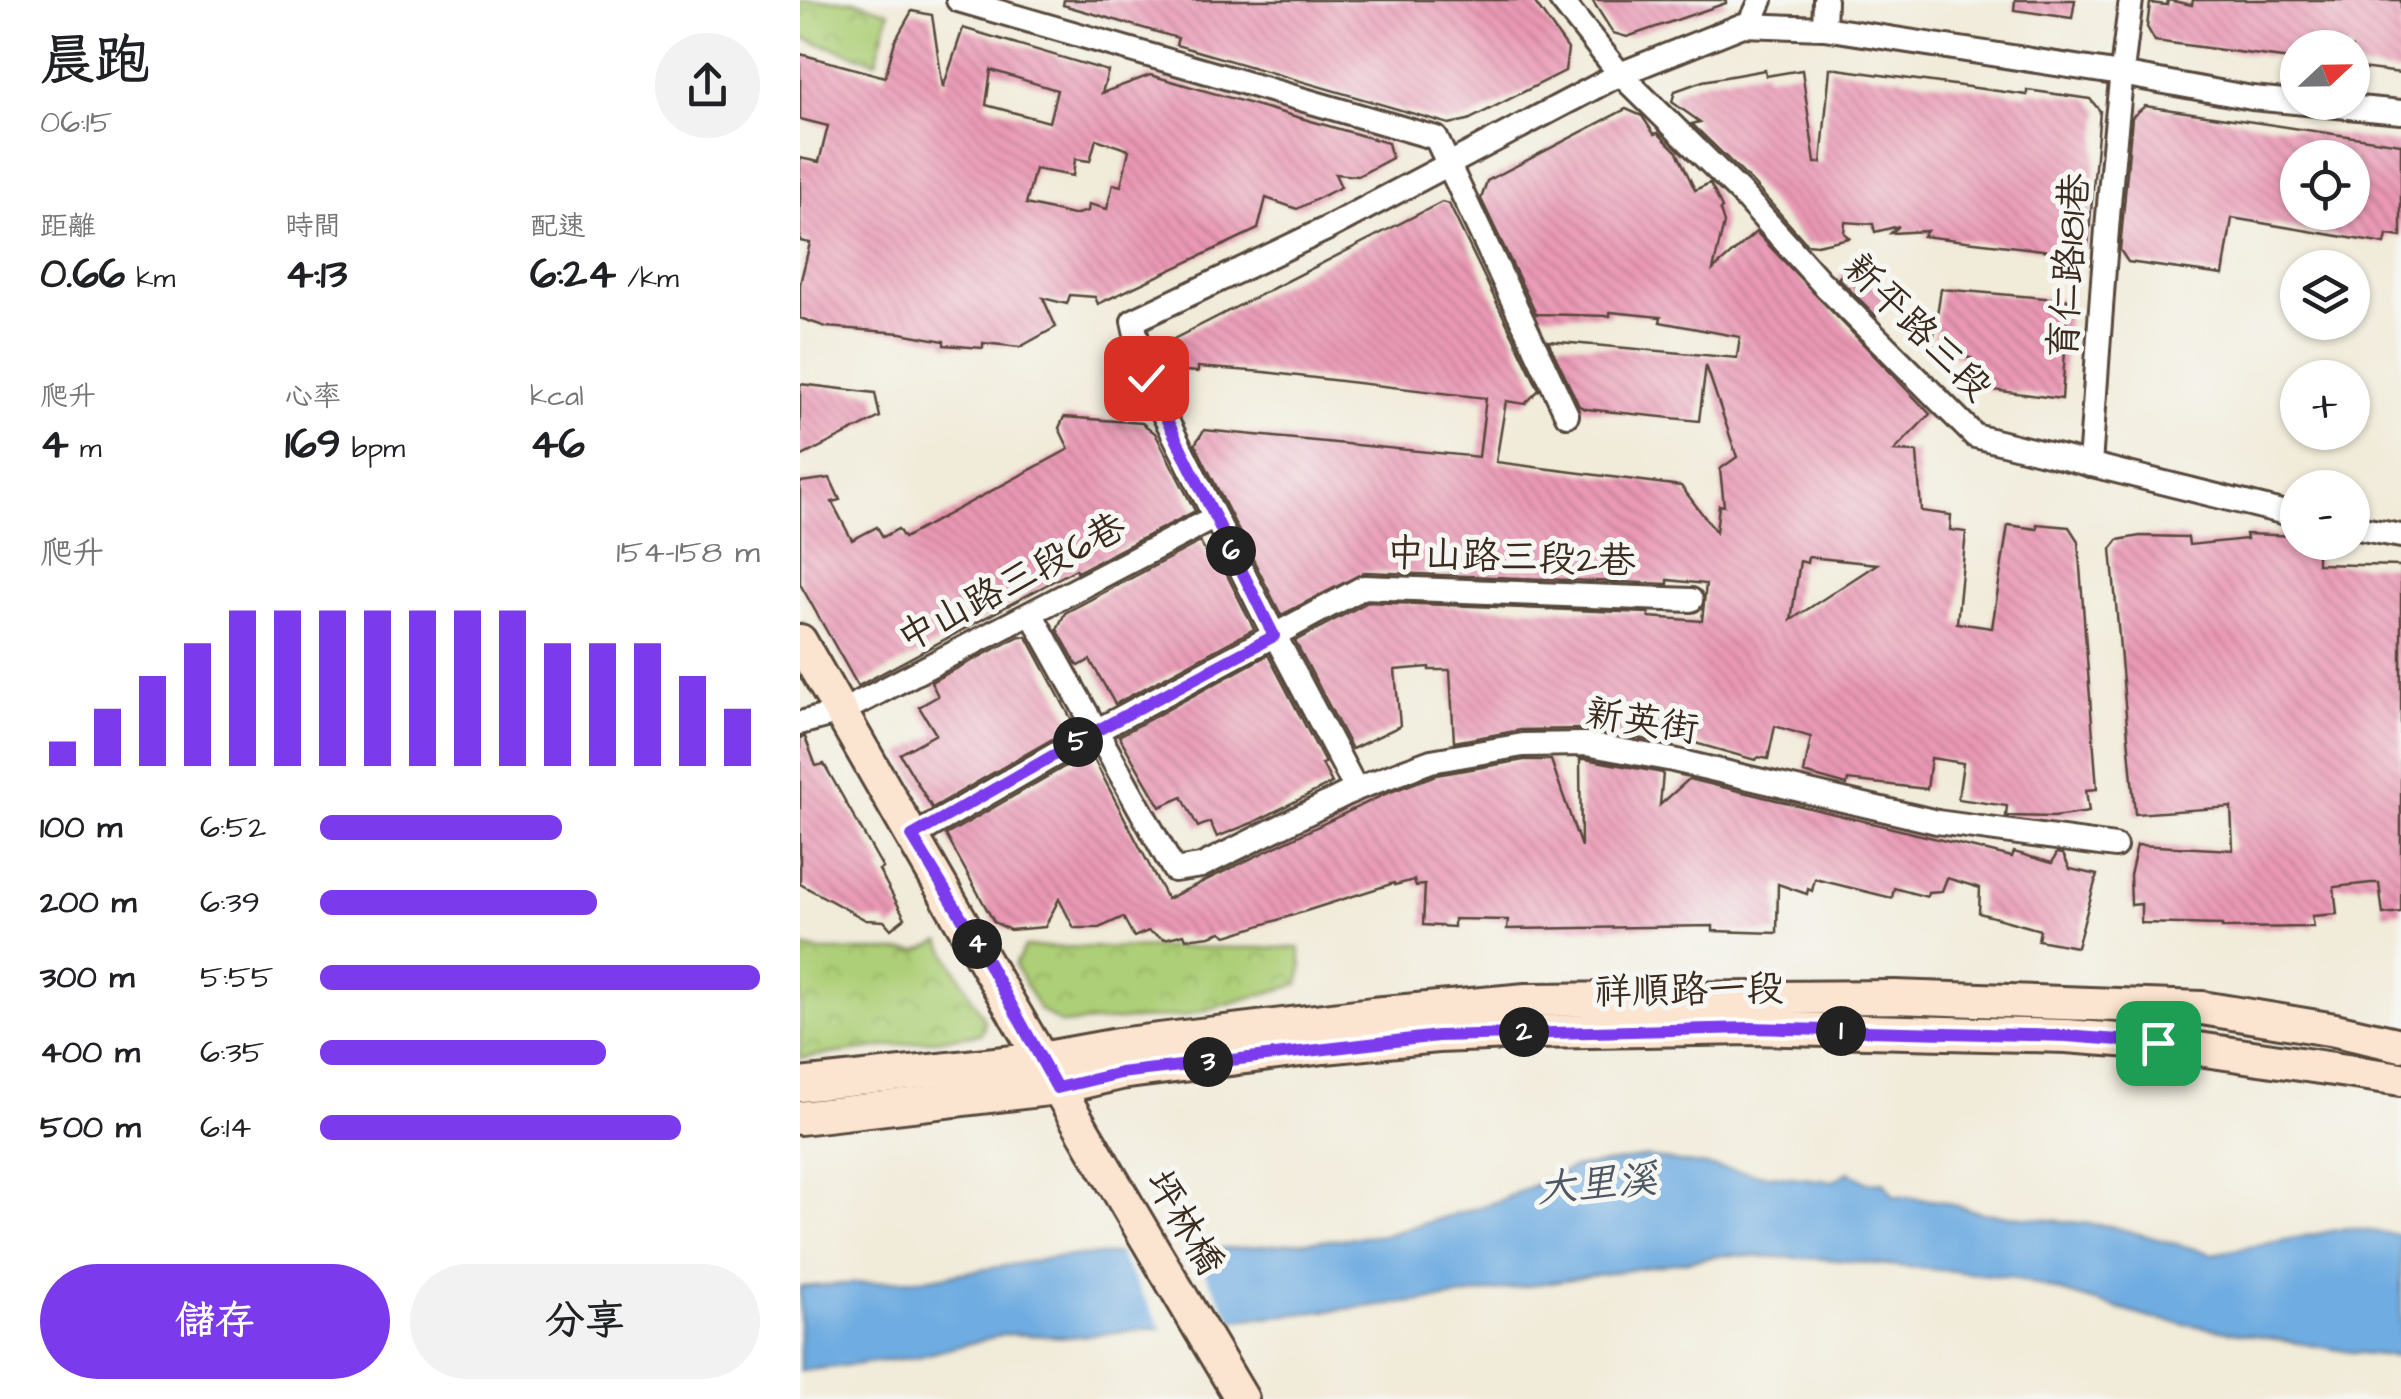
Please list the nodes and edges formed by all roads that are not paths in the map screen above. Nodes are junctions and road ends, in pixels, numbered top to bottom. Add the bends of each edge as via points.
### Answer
1 (958, 0) edge
2 (1561, 0) edge
3 (1762, 0) edge
4 (1825, 0) edge
5 (2131, 0) edge
6 (1750, 24) junction
7 (1824, 28) junction
8 (1620, 74) junction
9 (2121, 74) junction
10 (2401, 112) edge
11 (1447, 164) junction
12 (1566, 416) dead end
13 (2090, 464) junction
14 (2280, 512) edge
15 (1215, 518) junction
16 (2370, 531) edge
17 (2401, 536) edge
18 (1691, 600) dead end
19 (1032, 615) junction
20 (1269, 626) junction
21 (800, 641) edge
22 (840, 712) junction
23 (800, 723) edge
24 (1098, 730) junction
25 (1356, 789) junction
26 (912, 836) junction
27 (2116, 846) dead end
28 (2401, 1045) edge
29 (1041, 1059) junction
30 (2401, 1080) edge
31 (800, 1085) edge
32 (1057, 1088) junction
33 (800, 1118) edge
34 (1242, 1399) edge

1 - 11 street via 1436,138
2 - 8 street, 新平路三段
3 - 6 street
4 - 7 street
5 - 9 street, 育仁路181巷
6 - 7 street
6 - 8 street
7 - 9 street
8 - 11 street
8 - 13 street, 新平路三段 via 1975,436
9 - 10 street via 2252,98
9 - 13 street, 育仁路181巷
11 - 12 street
11 - 15 street via 1133,321 1146,378
13 - 14 street, 新平路三段
15 - 19 street, 中山路三段6巷
15 - 20 street
16 - 17 street
18 - 20 street, 中山路三段2巷 via 1364,587
19 - 22 street, 中山路三段6巷
19 - 24 street
20 - 24 street, 中山路三段2巷
20 - 25 street
21 - 22 street, 坪林橋
22 - 23 street, 中山路三段6巷
22 - 26 street, 坪林橋
24 - 25 street, 新英街 via 1174,870 1201,866
24 - 26 street, 中山路三段2巷
25 - 27 street, 新英街 via 1431,761 1523,745 1586,744 1937,822
26 - 29 street, 坪林橋
28 - 29 street, 祥順路一段 via 2202,1008 1791,996 1470,1003
29 - 31 street, 祥順路一段
29 - 32 street, 坪林橋
30 - 32 street, 祥順路一段 via 2158,1043 1750,1028 1438,1036 1120,1073
32 - 33 street, 祥順路一段
32 - 34 street, 坪林橋

